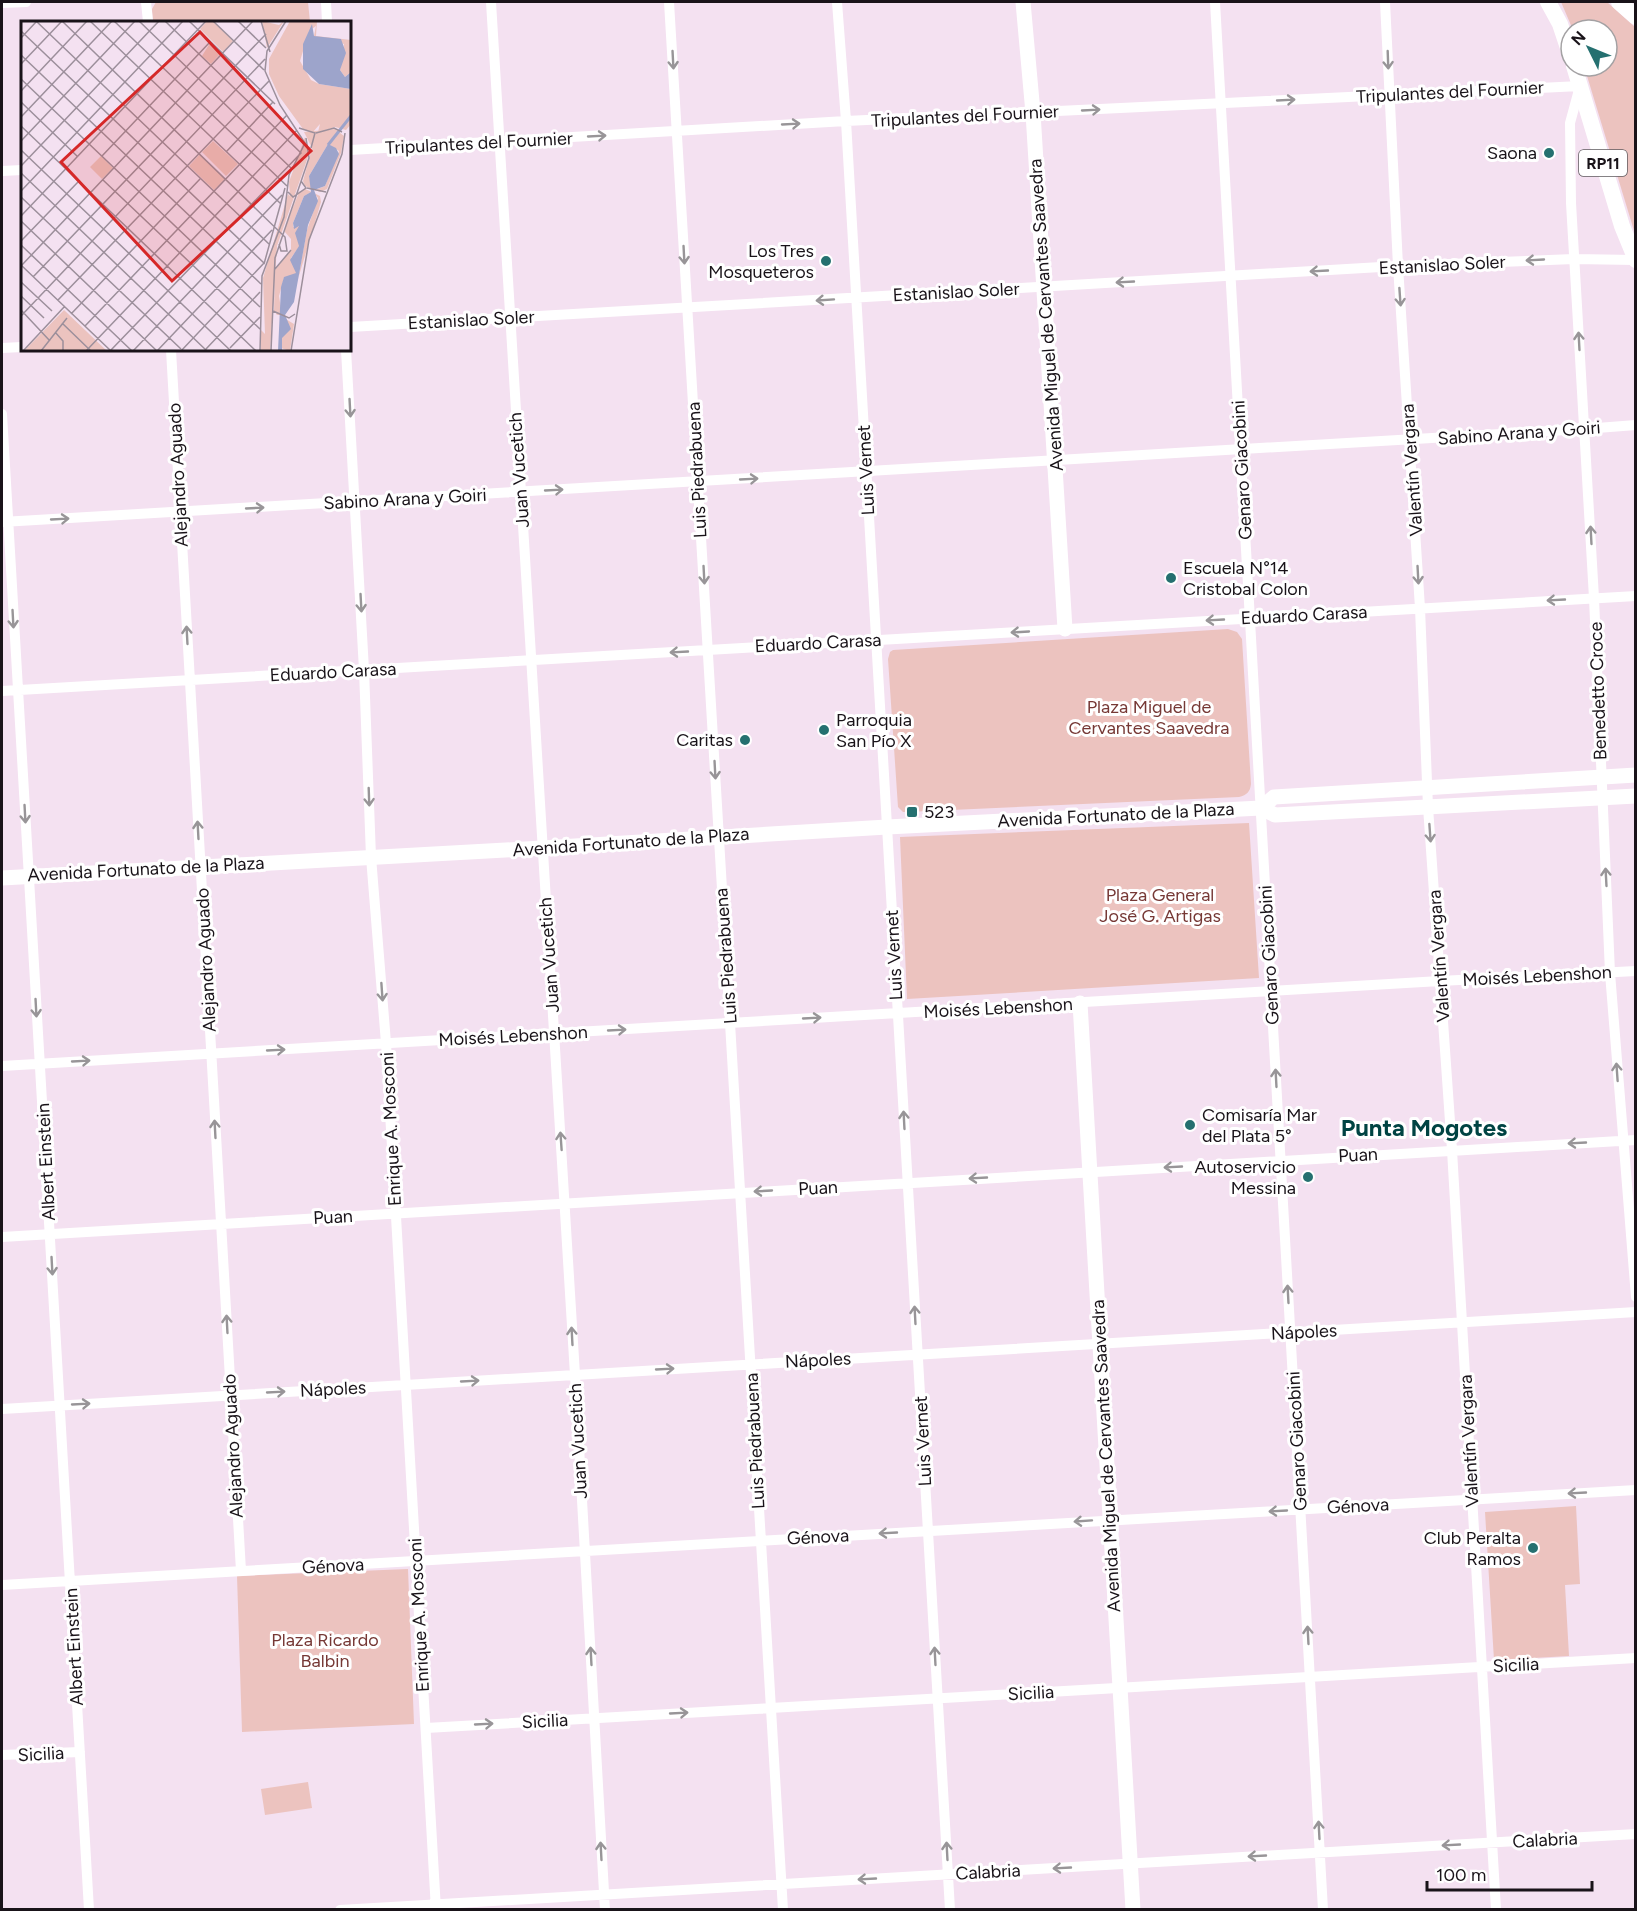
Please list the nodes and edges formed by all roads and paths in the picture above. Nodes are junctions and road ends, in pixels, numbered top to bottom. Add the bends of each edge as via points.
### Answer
1 (26, 2) edge
2 (146, 2) edge
3 (326, 2) edge
4 (491, 2) edge
5 (669, 2) edge
6 (837, 2) edge
7 (1023, 2) edge
8 (1215, 2) edge
9 (1385, 2) edge
10 (1548, 2) edge
11 (1619, 2) edge
12 (1631, 2) edge
13 (2, 3) edge
14 (1635, 9) edge
15 (1635, 17) edge
16 (147, 21) edge
17 (327, 21) edge
18 (1559, 22) edge
19 (1578, 78) edge
20 (1580, 86) junction
21 (1389, 95) junction
22 (1221, 102) junction
23 (1033, 113) junction
24 (846, 121) junction
25 (677, 131) junction
26 (499, 142) junction
27 (351, 150) edge
28 (21, 170) edge
29 (2, 171) edge
30 (1574, 259) junction
31 (1635, 260) edge
32 (1398, 266) junction
33 (1231, 276) junction
34 (1044, 287) junction
35 (856, 298) junction
36 (687, 308) junction
37 (510, 318) junction
38 (351, 327) edge
39 (21, 347) edge
40 (2, 348) edge
41 (171, 351) edge
42 (346, 351) edge
43 (2, 414) edge
44 (1635, 425) edge
45 (1584, 429) junction
46 (1410, 440) junction
47 (1240, 450) junction
48 (1055, 460) junction
49 (866, 472) junction
50 (698, 482) junction
51 (520, 492) junction
52 (355, 502) junction
53 (180, 512) junction
54 (5, 522) edge
55 (1635, 596) edge
56 (1594, 598) junction
57 (1420, 608) junction
58 (1250, 618) junction
59 (1065, 629) junction
60 (876, 640) junction
61 (708, 650) junction
62 (531, 660) junction
63 (364, 670) junction
64 (190, 680) junction
65 (18, 690) junction
66 (2, 691) edge
67 (1635, 775) edge
68 (1601, 777) junction
69 (1428, 788) junction
70 (1635, 796) edge
71 (1602, 798) junction
72 (1428, 807) junction
73 (1261, 808) junction
74 (887, 826) junction
75 (718, 837) junction
76 (542, 848) junction
77 (371, 857) junction
78 (200, 866) junction
79 (28, 876) junction
80 (2, 878) edge
81 (1635, 971) edge
82 (1610, 973) junction
83 (1440, 981) junction
84 (1271, 992) junction
85 (1080, 1003) junction
86 (898, 1014) junction
87 (730, 1023) junction
88 (554, 1034) junction
89 (386, 1043) junction
90 (211, 1053) junction
91 (40, 1063) junction
92 (2, 1066) edge
93 (1622, 1140) junction
94 (1635, 1140) edge
95 (1452, 1150) junction
96 (1281, 1160) junction
97 (1090, 1172) junction
98 (908, 1182) junction
99 (740, 1192) junction
100 (564, 1203) junction
101 (396, 1213) junction
102 (221, 1224) junction
103 (50, 1234) junction
104 (2, 1237) edge
105 (1635, 1297) edge
106 (1635, 1312) edge
107 (1462, 1322) junction
108 (1291, 1332) junction
109 (1100, 1343) junction
110 (918, 1354) junction
111 (750, 1364) junction
112 (575, 1375) junction
113 (406, 1385) junction
114 (231, 1395) junction
115 (60, 1405) junction
116 (2, 1408) edge
117 (1635, 1490) edge
118 (1472, 1500) junction
119 (1300, 1509) junction
120 (1110, 1519) junction
121 (928, 1531) junction
122 (761, 1541) junction
123 (585, 1551) junction
124 (416, 1561) junction
125 (241, 1571) junction
126 (70, 1581) junction
127 (2, 1585) edge
128 (1635, 1658) edge
129 (1482, 1667) junction
130 (1310, 1677) junction
131 (1120, 1688) junction
132 (938, 1698) junction
133 (771, 1708) junction
134 (594, 1718) junction
135 (426, 1728) junction
136 (80, 1752) junction
137 (2, 1755) edge
138 (1635, 1834) edge
139 (1492, 1843) junction
140 (1320, 1853) junction
141 (1130, 1864) junction
142 (948, 1874) junction
143 (782, 1884) junction
144 (604, 1894) junction
145 (436, 1907) edge
146 (90, 1910) edge
147 (340, 1910) edge
148 (605, 1910) edge
149 (783, 1910) edge
150 (950, 1910) edge
151 (1133, 1910) edge
152 (1323, 1910) edge
153 (1496, 1910) edge

1 - 13 street
2 - 16 street
3 - 17 street
4 - 26 street, Juan Vucetich
5 -> 25 street, Luis Piedrabuena
6 - 24 street, Luis Vernet
7 - 23 main road, Avenida Miguel de Cervantes Saavedra
8 - 22 street, Genaro Giacobini
9 -> 21 street, Valentín Vergara
10 - 18 main road
11 - 15 main road
12 - 14 main road
19 - 20 main road, RP11
20 - 21 street, Tripulantes del Fournier
20 - 30 street, Benedetto Croce via 1570,123
20 - 31 main road, RP11
22 -> 21 street, Tripulantes del Fournier
21 - 32 street, Valentín Vergara
23 -> 22 street, Tripulantes del Fournier
22 - 33 street, Genaro Giacobini
23 - 24 street, Tripulantes del Fournier
23 - 34 main road, Avenida Miguel de Cervantes Saavedra
25 -> 24 street, Tripulantes del Fournier
24 - 35 street, Luis Vernet
26 -> 25 street, Tripulantes del Fournier
25 -> 36 street, Luis Piedrabuena
26 - 27 street, Tripulantes del Fournier
26 - 37 street, Juan Vucetich
28 - 29 street
30 - 31 street, Estanislao Soler
30 -> 32 street, Estanislao Soler
45 -> 30 street, Benedetto Croce
32 -> 33 street, Estanislao Soler
32 -> 46 street, Valentín Vergara
33 -> 34 street, Estanislao Soler
33 - 47 street, Genaro Giacobini
34 - 35 street, Estanislao Soler
34 - 48 main road, Avenida Miguel de Cervantes Saavedra
35 -> 36 street, Estanislao Soler
35 - 49 street, Luis Vernet
36 - 37 street, Estanislao Soler
36 - 50 street, Luis Piedrabuena
37 - 38 street, Estanislao Soler
37 - 51 street, Juan Vucetich
39 - 40 street
41 - 53 street, Alejandro Aguado
42 -> 52 street, Enrique A. Mosconi
43 - 54 street, Albert Einstein
44 - 45 street, Sabino Arana y Goiri
45 - 46 street, Sabino Arana y Goiri
56 -> 45 street, Benedetto Croce
46 - 47 street, Sabino Arana y Goiri
46 -> 57 street, Valentín Vergara
47 - 48 street, Sabino Arana y Goiri
47 - 58 street, Genaro Giacobini
48 - 49 street, Sabino Arana y Goiri
48 - 59 main road, Avenida Miguel de Cervantes Saavedra
50 -> 49 street, Sabino Arana y Goiri
49 - 60 street, Luis Vernet
51 -> 50 street, Sabino Arana y Goiri
50 -> 61 street, Luis Piedrabuena
51 - 52 street, Sabino Arana y Goiri
51 - 62 street, Juan Vucetich
53 -> 52 street, Sabino Arana y Goiri
52 -> 63 street, Enrique A. Mosconi
54 -> 53 street, Sabino Arana y Goiri
64 -> 53 street, Alejandro Aguado
54 -> 65 street, Albert Einstein
55 - 56 street, Eduardo Carasa
56 -> 57 street, Eduardo Carasa
56 - 68 street, Benedetto Croce
57 - 58 street, Eduardo Carasa
57 - 69 street, Valentín Vergara
58 -> 59 street, Eduardo Carasa
58 - 73 street, Genaro Giacobini
59 -> 60 street, Eduardo Carasa
60 - 61 street, Eduardo Carasa
60 - 74 street, Luis Vernet
61 -> 62 street, Eduardo Carasa
61 -> 75 street, Luis Piedrabuena
62 - 63 street, Eduardo Carasa
62 - 76 street, Juan Vucetich
63 - 64 street, Eduardo Carasa
63 -> 77 street, Enrique A. Mosconi
64 - 65 street, Eduardo Carasa
78 -> 64 street, Alejandro Aguado
65 - 66 street, Eduardo Carasa
65 -> 79 street, Albert Einstein
67 - 68 main road, Avenida Fortunato de la Plaza
68 - 69 main road, Avenida Fortunato de la Plaza
68 - 71 street, Benedetto Croce
69 - 72 street, Valentín Vergara
69 - 73 main road, Avenida Fortunato de la Plaza via 1274,797
70 - 71 main road, Avenida Fortunato de la Plaza
71 - 72 main road, Avenida Fortunato de la Plaza
82 -> 71 street, Benedetto Croce
72 - 73 main road, Avenida Fortunato de la Plaza via 1275,815
72 -> 83 street, Valentín Vergara
73 - 74 main road, Avenida Fortunato de la Plaza
73 - 84 street, Genaro Giacobini
74 - 75 main road, Avenida Fortunato de la Plaza
74 - 86 street, Luis Vernet
75 - 76 main road, Avenida Fortunato de la Plaza
75 - 87 street, Luis Piedrabuena
76 - 77 main road, Avenida Fortunato de la Plaza
76 - 88 street, Juan Vucetich
77 - 78 main road, Avenida Fortunato de la Plaza
77 -> 89 street, Enrique A. Mosconi
78 - 79 main road, Avenida Fortunato de la Plaza
78 - 90 street, Alejandro Aguado
79 - 80 main road, Avenida Fortunato de la Plaza
79 -> 91 street, Albert Einstein
81 - 82 street, Moisés Lebenshon
82 - 83 street, Moisés Lebenshon
93 -> 82 street, Benedetto Croce
83 - 84 street, Moisés Lebenshon
83 - 95 street, Valentín Vergara
84 - 85 street, Moisés Lebenshon
96 -> 84 street, Genaro Giacobini
85 - 86 street, Moisés Lebenshon
85 - 97 main road, Avenida Miguel de Cervantes Saavedra
87 -> 86 street, Moisés Lebenshon
98 -> 86 street, Luis Vernet
88 -> 87 street, Moisés Lebenshon
87 - 99 street, Luis Piedrabuena
88 - 89 street, Moisés Lebenshon
100 -> 88 street, Juan Vucetich
90 -> 89 street, Moisés Lebenshon
89 - 101 street, Enrique A. Mosconi
91 -> 90 street, Moisés Lebenshon
102 -> 90 street, Alejandro Aguado
91 - 92 street, Moisés Lebenshon
91 - 103 street, Albert Einstein
93 - 94 street, Puan
93 -> 95 street, Puan
93 - 105 street, Benedetto Croce
95 - 96 street, Puan
95 - 107 street, Valentín Vergara
96 -> 97 street, Puan
108 -> 96 street, Genaro Giacobini
97 -> 98 street, Puan
97 - 109 main road, Avenida Miguel de Cervantes Saavedra
98 -> 99 street, Puan
110 -> 98 street, Luis Vernet
99 - 100 street, Puan
99 - 111 street, Luis Piedrabuena
100 - 101 street, Puan
112 -> 100 street, Juan Vucetich
101 - 102 street, Puan
101 - 113 street, Enrique A. Mosconi
102 - 103 street, Puan
114 -> 102 street, Alejandro Aguado
103 - 104 street, Puan
103 -> 115 street, Albert Einstein
106 - 107 street, Nápoles
107 - 108 street, Nápoles
107 - 118 street, Valentín Vergara
108 - 109 street, Nápoles
108 - 119 street, Genaro Giacobini
109 - 110 street, Nápoles
109 - 120 main road, Avenida Miguel de Cervantes Saavedra
110 - 111 street, Nápoles
110 - 121 street, Luis Vernet
112 -> 111 street, Nápoles
111 - 122 street, Luis Piedrabuena
113 -> 112 street, Nápoles
112 - 123 street, Juan Vucetich
114 -> 113 street, Nápoles
113 - 124 street, Enrique A. Mosconi
115 -> 114 street, Nápoles
114 - 125 street, Alejandro Aguado
115 - 116 street, Nápoles
115 - 126 street, Albert Einstein
117 -> 118 street, Génova
118 - 119 street, Génova
118 - 129 street, Valentín Vergara
119 -> 120 street, Génova
130 -> 119 street, Genaro Giacobini
120 -> 121 street, Génova
120 - 131 main road, Avenida Miguel de Cervantes Saavedra
121 -> 122 street, Génova
132 -> 121 street, Luis Vernet
122 - 123 street, Génova
122 - 133 street, Luis Piedrabuena
123 - 124 street, Génova
134 -> 123 street, Juan Vucetich
124 - 125 street, Génova
124 - 135 street, Enrique A. Mosconi
125 - 126 street, Génova
126 - 127 street, Génova
126 - 136 street, Albert Einstein
128 - 129 street, Sicilia
129 - 130 street, Sicilia
129 - 139 street, Valentín Vergara
130 - 131 street, Sicilia
140 -> 130 street, Genaro Giacobini
131 - 132 street, Sicilia
131 - 141 main road, Avenida Miguel de Cervantes Saavedra
132 - 133 street, Sicilia
142 -> 132 street, Luis Vernet
134 -> 133 street, Sicilia
133 - 143 street, Luis Piedrabuena
135 -> 134 street, Sicilia
144 -> 134 street, Juan Vucetich
135 - 145 street, Enrique A. Mosconi
136 - 137 street, Sicilia
136 - 146 street, Albert Einstein
138 - 139 street, Calabria
139 -> 140 street, Calabria
139 - 153 street, Valentín Vergara
140 -> 141 street, Calabria
140 - 152 street, Genaro Giacobini
141 -> 142 street, Calabria
141 - 151 main road, Avenida Miguel de Cervantes Saavedra
142 -> 143 street, Calabria
142 - 150 street, Luis Vernet
143 - 144 street, Calabria
143 - 149 street, Luis Piedrabuena
144 - 145 street, Calabria
144 - 148 street, Juan Vucetich
145 - 147 street, Calabria

